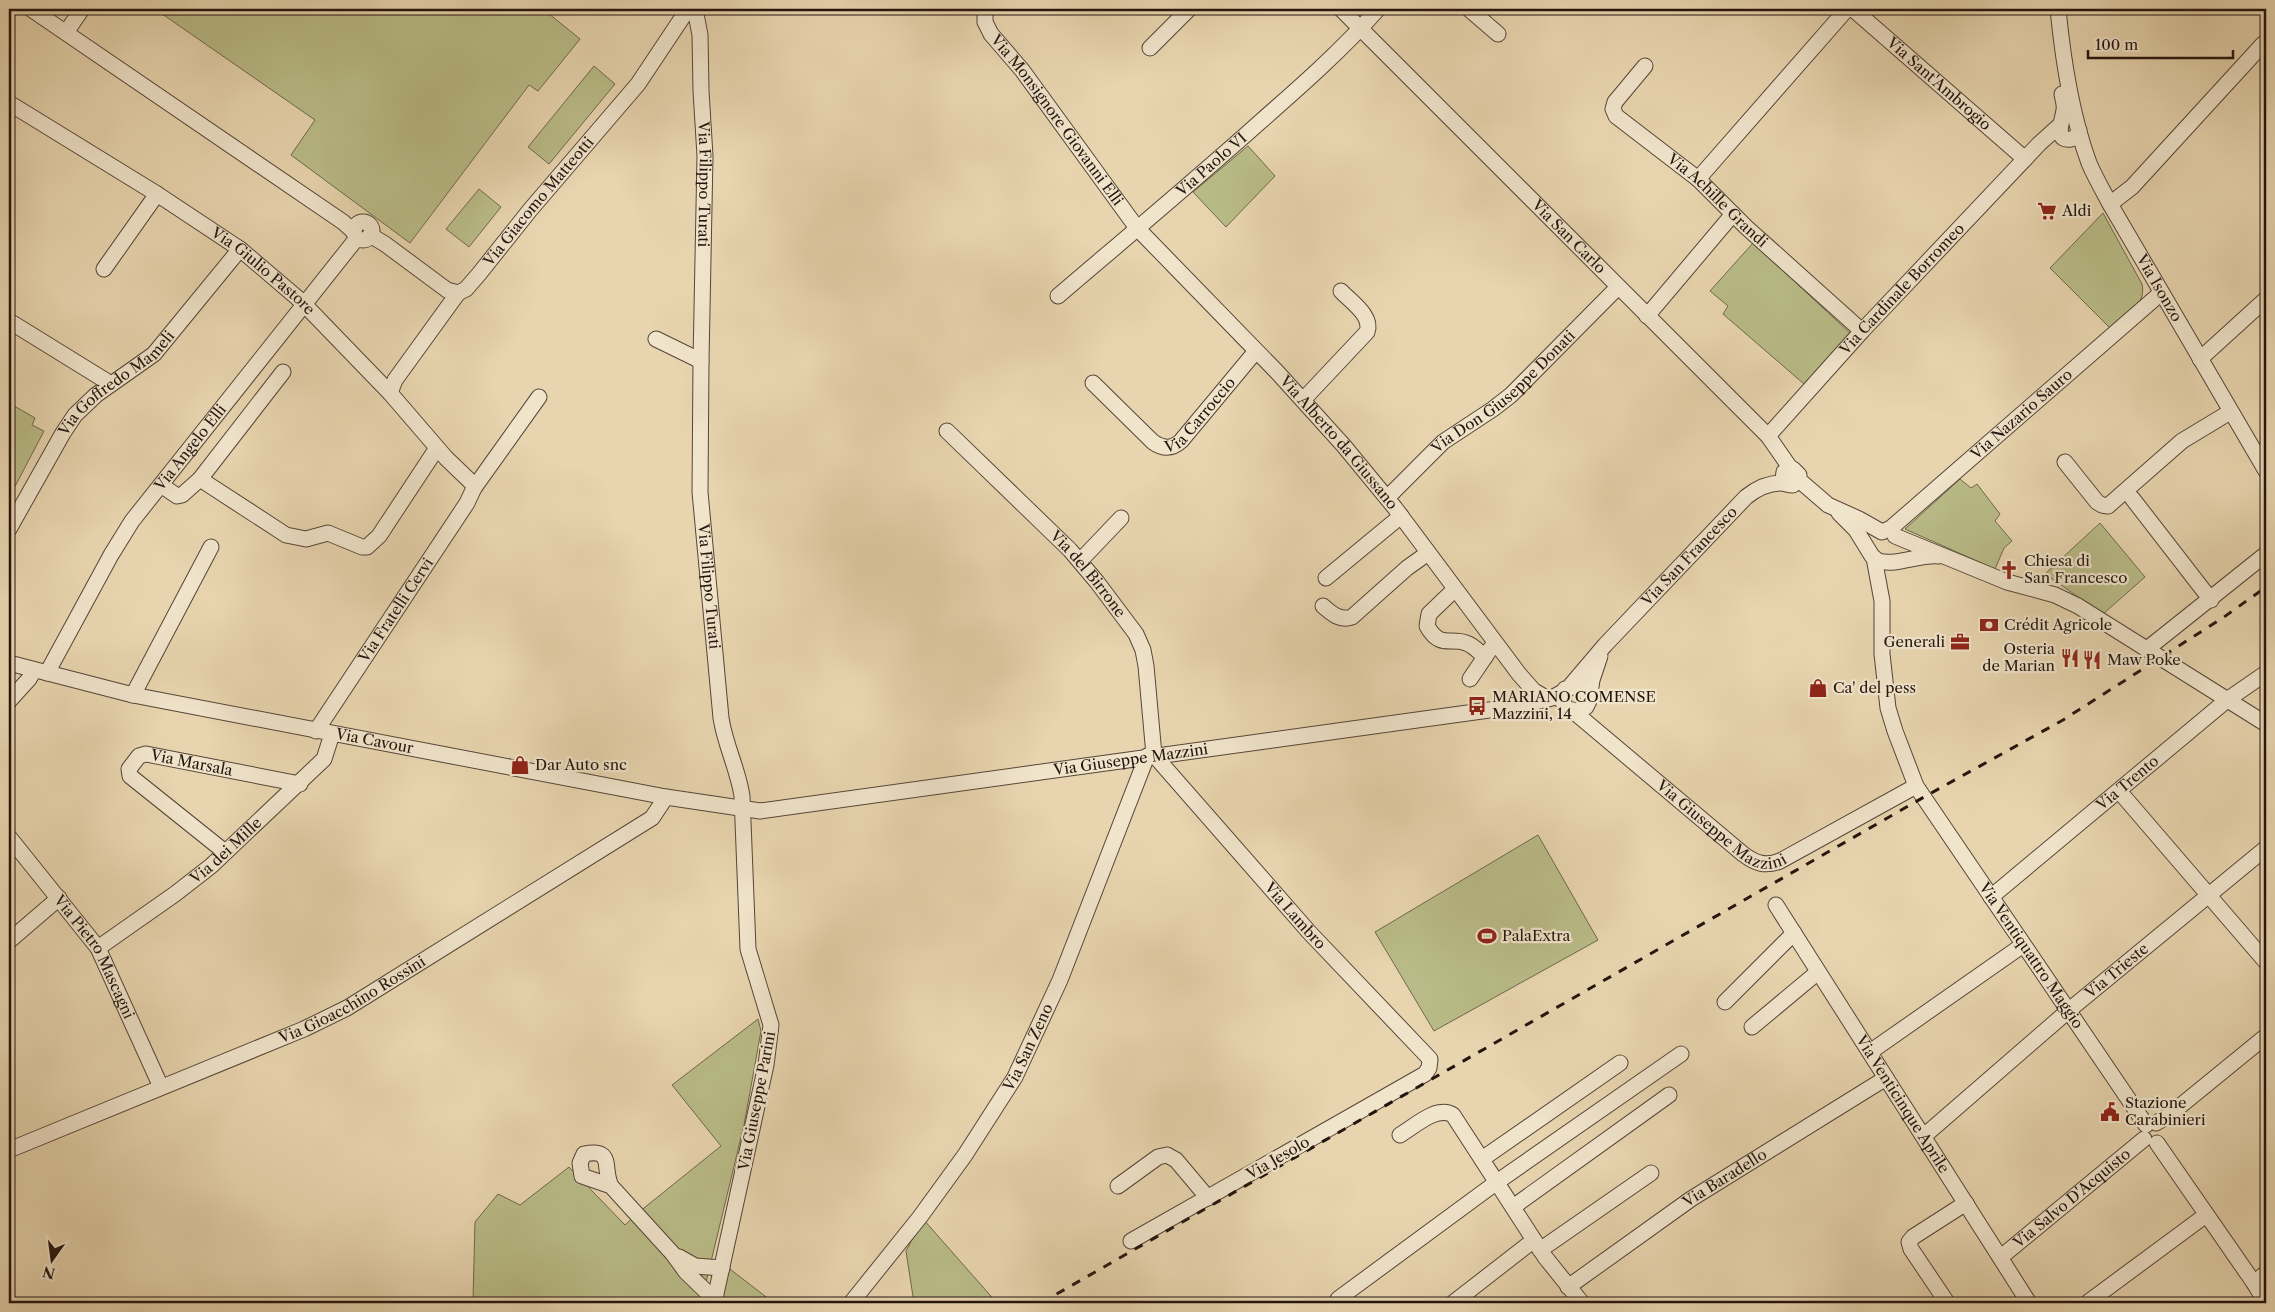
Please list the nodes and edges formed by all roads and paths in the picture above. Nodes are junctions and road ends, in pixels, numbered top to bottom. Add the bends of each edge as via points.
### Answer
1 (31, 9) edge
2 (82, 9) edge
3 (688, 9) edge
4 (695, 9) edge
5 (986, 9) edge
6 (1189, 9) edge
7 (1341, 9) edge
8 (1378, 9) edge
9 (1469, 9) edge
10 (1847, 9) edge
11 (1853, 9) edge
12 (2049, 9) edge
13 (2058, 9) edge
14 (1361, 29) junction
15 (67, 31) junction
16 (1498, 34) dead end
17 (2265, 46) edge
18 (1150, 48) dead end
19 (1645, 66) dead end
20 (9, 103) edge
21 (2069, 130) junction
22 (2025, 159) junction
23 (1698, 178) junction
24 (156, 194) junction
25 (2110, 204) junction
26 (1733, 214) junction
27 (1137, 228) junction
28 (361, 232) junction
29 (240, 249) junction
30 (104, 269) dead end
31 (1618, 286) junction
32 (1341, 291) dead end
33 (458, 293) junction
34 (2161, 293) junction
35 (1058, 296) dead end
36 (2266, 299) edge
37 (305, 306) junction
38 (1647, 316) junction
39 (9, 321) edge
40 (1862, 331) junction
41 (656, 338) dead end
42 (1256, 351) junction
43 (2200, 359) junction
44 (701, 361) junction
45 (283, 372) dead end
46 (1093, 383) dead end
47 (111, 384) junction
48 (390, 392) junction
49 (539, 396) dead end
50 (1303, 400) junction
51 (2230, 412) junction
52 (947, 431) dead end
53 (1768, 436) junction
54 (437, 448) junction
55 (2065, 462) dead end
56 (2266, 471) edge
57 (1791, 477) junction
58 (200, 479) junction
59 (161, 485) junction
60 (474, 488) junction
61 (1387, 498) junction
62 (2132, 498) dead end
63 (1834, 509) junction
64 (1401, 516) junction
65 (1121, 518) dead end
66 (9, 529) edge
67 (1889, 534) junction
68 (211, 547) dead end
69 (1428, 553) junction
70 (1872, 554) junction
71 (2266, 554) edge
72 (1951, 557) junction
73 (1080, 561) junction
74 (1893, 561) junction
75 (1326, 578) dead end
76 (1455, 589) junction
77 (2211, 600) junction
78 (1882, 601) junction
79 (1323, 606) dead end
80 (1495, 643) junction
81 (1605, 645) junction
82 (2147, 648) junction
83 (1486, 657) junction
84 (9, 663) edge
85 (40, 671) junction
86 (2266, 673) edge
87 (1519, 674) junction
88 (1470, 679) dead end
89 (1568, 687) junction
90 (133, 695) junction
91 (1548, 699) junction
92 (1589, 700) junction
93 (2228, 700) junction
94 (9, 701) edge
95 (1524, 703) junction
96 (1570, 710) junction
97 (2266, 724) edge
98 (316, 731) junction
99 (332, 734) junction
100 (1612, 743) junction
101 (1150, 756) junction
102 (300, 784) junction
103 (1916, 786) junction
104 (2118, 791) junction
105 (666, 797) junction
106 (742, 810) junction
107 (9, 837) edge
108 (2266, 848) edge
109 (225, 852) junction
110 (2210, 895) junction
111 (1992, 897) junction
112 (59, 898) junction
113 (1776, 905) dead end
114 (1794, 933) junction
115 (9, 941) edge
116 (2023, 945) junction
117 (98, 948) junction
118 (2266, 962) edge
119 (1818, 972) junction
120 (1725, 1002) dead end
121 (2068, 1011) junction
122 (1752, 1027) dead end
123 (2266, 1036) edge
124 (1870, 1052) junction
125 (1681, 1054) dead end
126 (1620, 1063) dead end
127 (1425, 1074) joint
128 (1886, 1078) junction
129 (160, 1087) junction
130 (1669, 1095) dead end
131 (2151, 1132) junction
132 (1400, 1134) dead end
133 (1924, 1136) junction
134 (12, 1143) edge
135 (1482, 1159) junction
136 (1651, 1172) dead end
137 (1497, 1182) junction
138 (611, 1186) dead end
139 (1118, 1186) dead end
140 (1208, 1198) junction
141 (1966, 1203) junction
142 (1512, 1207) junction
143 (2206, 1215) junction
144 (1131, 1241) dead end
145 (1537, 1245) junction
146 (673, 1254) junction
147 (2001, 1257) junction
148 (722, 1268) junction
149 (2266, 1273) edge
150 (2254, 1283) junction
151 (1572, 1297) edge
152 (1338, 1298) dead end
153 (1946, 1301) dead end
154 (2259, 1301) edge
155 (715, 1302) edge
156 (851, 1303) edge
157 (1453, 1303) edge
158 (2029, 1303) edge
159 (2087, 1303) edge

1 - 15 street
2 - 15 street
3 - 33 street, Via Giacomo Matteotti via 638,84 480,274
4 - 44 street, Via Filippo Turati via 700,35 706,156
5 - 27 street, Via Monsignore Giovanni Elli via 986,22 991,34 1022,70
6 - 18 street
7 - 14 street, Via San Carlo
8 - 14 street, Via Paolo VI
9 - 16 street
10 - 23 street
11 - 22 street, Via Sant'Ambrogio
12 - 21 street, Via Isonzo
13 - 21 street, Via Isonzo
14 - 27 street, Via Paolo VI via 1310,78
14 - 31 street, Via San Carlo
15 - 28 street
17 - 25 street via 2132,187
19 - 23 street, Via Achille Grandi via 1614,102 1615,115
20 - 24 street, Via Giulio Pastore
21 - 22 street, Via Cardinale Borromeo via 2039,144
21 - 25 street, Via Isonzo
22 - 40 street, Via Cardinale Borromeo
23 - 26 street, Via Achille Grandi
24 - 29 street, Via Giulio Pastore
24 - 30 street
25 - 34 street, Via Isonzo
26 - 38 street
26 - 40 street, Via Achille Grandi
27 - 35 street, Via Paolo VI
27 - 42 street, Via Alberto da Giussano
28 - 33 street via 385,244 447,290
28 - 37 street, Via Angelo Elli
29 - 37 street, Via Giulio Pastore
29 - 47 street, Via Goffredo Mameli via 154,354
31 - 38 street, Via San Carlo
31 - 61 street, Via Don Giuseppe Donati via 1503,402 1443,442
32 - 50 street via 1367,318 1369,328
33 - 48 street, Via Giacomo Matteotti via 395,380
34 - 43 street, Via Isonzo
34 - 67 street, Via Nazario Sauro via 1896,524
36 - 43 street
37 - 48 street, Via Giulio Pastore
37 - 59 street, Via Angelo Elli
38 - 53 street, Via San Carlo
39 - 47 street
40 - 53 street, Via Cardinale Borromeo
41 - 44 street
42 - 46 street, Via Carroccio via 1172,447 1156,444
42 - 50 street, Via Alberto da Giussano
43 - 51 street, Via Isonzo
44 - 106 street, Via Filippo Turati via 698,462 702,526 721,718 728,751 740,782
45 - 58 street
47 - 66 street, Via Goffredo Mameli via 70,422
48 - 54 street, Via Giulio Pastore
49 - 60 street, Via Fratelli Cervi
50 - 61 street, Via Alberto da Giussano
51 - 55 street via 2182,441 2108,506 2097,502
51 - 56 street, Via Isonzo
52 - 73 street, Via del Birrone
53 - 57 street, Via San Carlo
54 - 58 street via 379,536 367,547 328,533 306,539 286,535
54 - 60 street, Via Giulio Pastore
57 - 63 street
57 - 81 street, Via San Francesco via 1746,497
58 - 59 street via 177,496
59 - 85 street, Via Angelo Elli via 132,521
60 - 98 street, Via Fratelli Cervi
61 - 64 street, Via Alberto da Giussano
62 - 77 street
63 - 67 street
63 - 70 street via 1856,530
64 - 69 street, Via Alberto da Giussano
64 - 75 street
65 - 73 street
67 - 70 street via 1871,540
67 - 72 street
67 - 74 street via 1899,540 1900,550
68 - 90 street
69 - 76 street, Via Alberto da Giussano
69 - 79 street via 1352,617 1336,616
70 - 74 street via 1884,562
70 - 78 street
71 - 77 street
72 - 74 street via 1926,555
72 - 82 street via 2007,582 2071,602
73 - 101 street, Via del Birrone via 1142,646 1147,669
74 - 78 street
76 - 80 street, Via Alberto da Giussano
76 - 83 street via 1429,614 1427,626 1442,640 1466,643
77 - 82 street
78 - 103 street, Via Ventiquattro Maggio via 1883,664 1888,708
80 - 83 street
80 - 87 street, Via Alberto da Giussano
81 - 89 street, Via San Francesco
81 - 92 street, Via San Francesco via 1594,672
82 - 93 street
83 - 88 street
84 - 85 street, Via Cavour
85 - 90 street, Via Cavour
85 - 94 street, Via Angelo Elli
86 - 93 street, Via Trento
87 - 91 street, Via Alberto da Giussano via 1534,691
87 - 95 street, Via Alberto da Giussano via 1524,685
89 - 91 street, Via Giuseppe Mazzini
89 - 92 street via 1580,685
89 - 96 street via 1562,701
90 - 98 street, Via Cavour
91 - 95 street, Via Giuseppe Mazzini
92 - 96 street via 1582,710
92 - 100 street, Via Giuseppe Mazzini
93 - 97 street
93 - 104 street, Via Trento
95 - 96 street, Via Giuseppe Mazzini
95 - 101 street, Via Giuseppe Mazzini
96 - 100 street, Via Giuseppe Mazzini
98 - 99 street, Via Cavour
99 - 102 street, Via dei Mille via 324,759
99 - 105 street, Via Cavour
100 - 103 street, Via Giuseppe Mazzini via 1743,854 1761,864 1786,858
101 - 106 street, Via Giuseppe Mazzini via 777,810
101 - 127 street, Via Lambro via 1428,1057 1430,1065
101 - 156 street, Via San Zeno via 1062,975 1018,1070 955,1169
102 - 109 street, Via dei Mille
102 - 109 street, Via Marsala via 146,754 139,756 129,769 130,776
103 - 111 street, Via Ventiquattro Maggio
104 - 110 street
104 - 111 street, Via Trento
105 - 106 street, Via Cavour
105 - 129 street, Via Gioacchino Rossini via 652,818 347,1008 304,1029
106 - 148 street, Via Giuseppe Parini via 748,949 769,1011 772,1033
107 - 112 street, Via Pietro Mascagni
108 - 110 street, Via Trieste
109 - 117 street, Via dei Mille via 175,894
110 - 118 street
110 - 121 street, Via Trieste
111 - 116 street, Via Ventiquattro Maggio
112 - 115 street
112 - 117 street, Via Pietro Mascagni
113 - 114 street, Via Venticinque Aprile
114 - 119 street, Via Venticinque Aprile
114 - 120 street
116 - 121 street, Via Ventiquattro Maggio
116 - 124 street
117 - 129 street, Via Pietro Mascagni
119 - 122 street
119 - 124 street, Via Venticinque Aprile
121 - 131 street, Via Ventiquattro Maggio
121 - 133 street, Via Trieste
123 - 131 street, Via Salvo D'Acquisto
124 - 128 street, Via Venticinque Aprile
125 - 137 street
126 - 135 street
127 - 140 street, Via Jesolo
128 - 133 street, Via Venticinque Aprile
128 - 151 street, Via Baradello via 1691,1199
129 - 134 street, Via Gioacchino Rossini
130 - 142 street
131 - 143 street, Via Ventiquattro Maggio
131 - 147 street, Via Salvo D'Acquisto
132 - 135 street via 1438,1112 1447,1112 1456,1119
133 - 141 street, Via Venticinque Aprile
135 - 137 street
136 - 145 street
137 - 142 street
137 - 152 street
138 - 146 street
139 - 140 street via 1158,1157 1167,1155 1176,1160
140 - 144 street, Via Jesolo
141 - 147 street, Via Venticinque Aprile
141 - 153 street via 1909,1242
142 - 145 street
143 - 150 street, Via Ventiquattro Maggio
143 - 159 street
145 - 151 street
145 - 157 street
146 - 148 street via 695,1266
146 - 155 street
147 - 158 street, Via Venticinque Aprile
148 - 155 street, Via Giuseppe Parini
149 - 150 street
150 - 154 street, Via Ventiquattro Maggio

